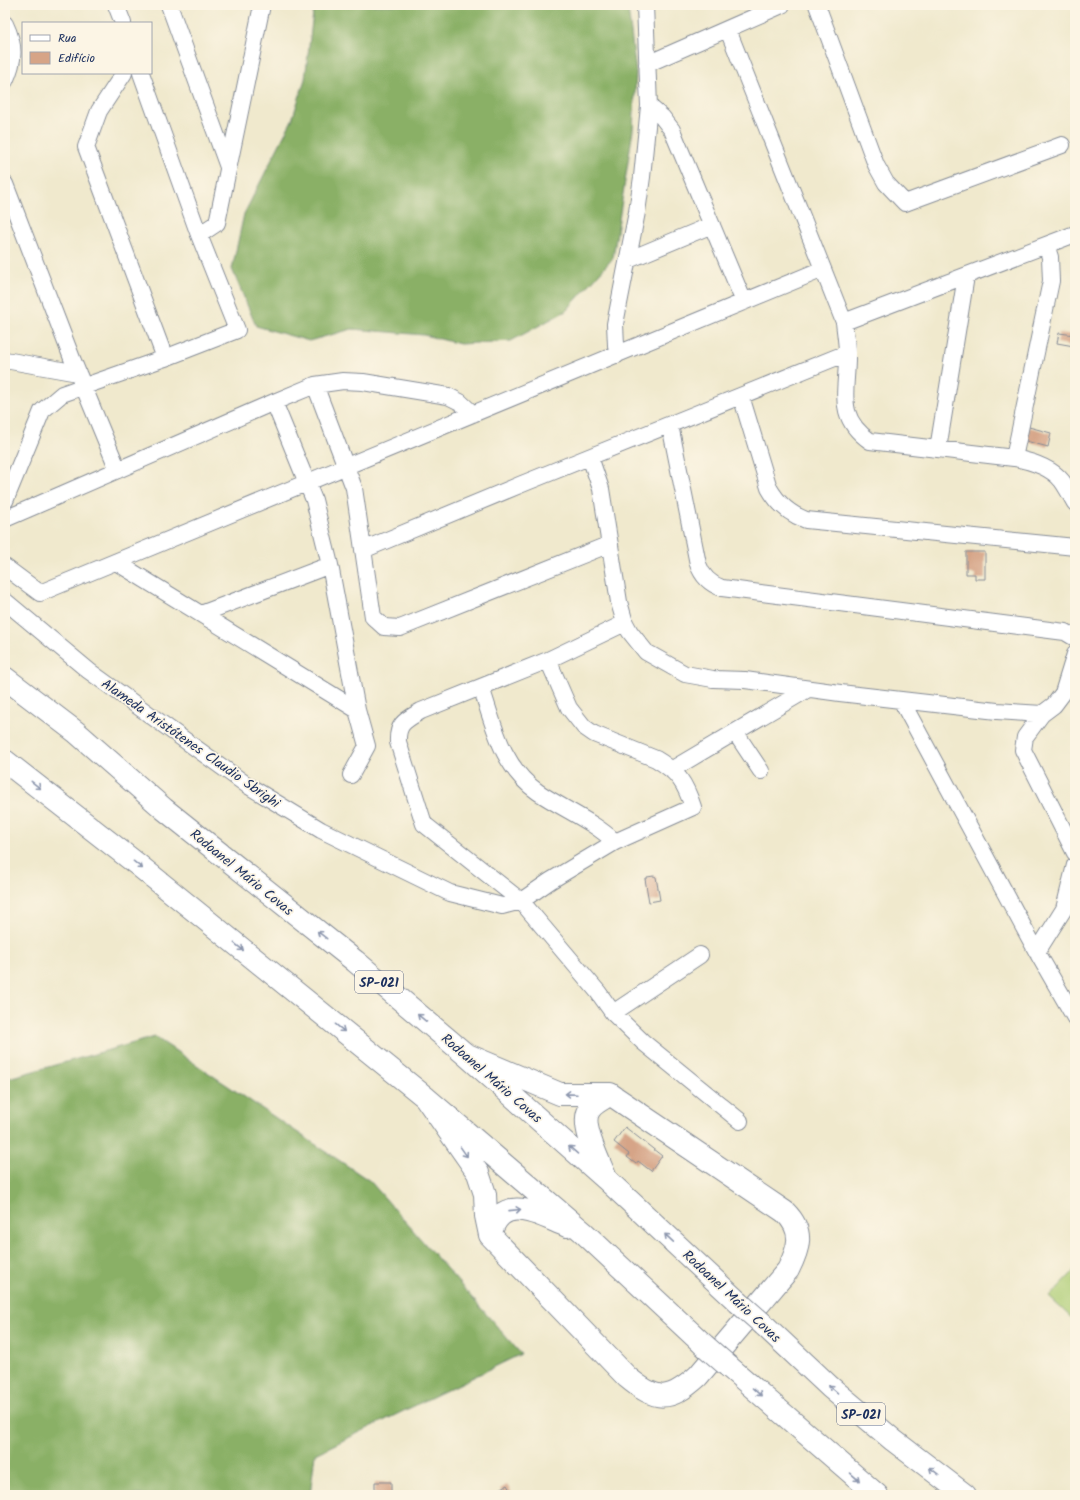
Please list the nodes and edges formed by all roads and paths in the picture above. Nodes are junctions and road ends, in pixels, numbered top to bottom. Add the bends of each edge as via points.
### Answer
1 (116, 5) edge
2 (169, 5) edge
3 (262, 5) edge
4 (645, 5) edge
5 (782, 5) edge
6 (817, 5) edge
7 (122, 22) edge
8 (5, 24) edge
9 (728, 30) junction
10 (647, 64) junction
11 (123, 74) edge
12 (140, 74) edge
13 (5, 80) edge
14 (649, 106) junction
15 (1062, 145) dead end
16 (228, 167) junction
17 (5, 184) edge
18 (712, 225) junction
19 (1075, 234) edge
20 (199, 235) junction
21 (1046, 245) junction
22 (628, 260) junction
23 (823, 269) junction
24 (966, 276) junction
25 (744, 302) junction
26 (844, 322) junction
27 (847, 353) junction
28 (617, 355) junction
29 (165, 358) junction
30 (5, 360) edge
31 (81, 380) junction
32 (314, 385) junction
33 (741, 396) junction
34 (274, 402) junction
35 (473, 414) junction
36 (670, 425) junction
37 (938, 449) junction
38 (590, 457) junction
39 (1014, 458) junction
40 (346, 466) junction
41 (118, 470) junction
42 (307, 483) junction
43 (5, 501) edge
44 (1075, 503) edge
45 (5, 519) edge
46 (610, 544) junction
47 (1075, 547) edge
48 (363, 550) junction
49 (116, 562) junction
50 (330, 565) junction
51 (5, 567) edge
52 (5, 601) edge
53 (201, 614) junction
54 (625, 622) junction
55 (1075, 638) edge
56 (1075, 654) edge
57 (548, 660) junction
58 (5, 678) edge
59 (481, 687) junction
60 (808, 689) junction
61 (901, 700) junction
62 (357, 710) junction
63 (1042, 714) junction
64 (735, 732) junction
65 (5, 761) edge
66 (672, 770) junction
67 (761, 771) dead end
68 (351, 776) dead end
69 (615, 842) junction
70 (1075, 853) edge
71 (1075, 865) edge
72 (521, 901) junction
73 (1037, 952) junction
74 (700, 955) dead end
75 (613, 1013) junction
76 (1075, 1018) edge
77 (465, 1054) junction
78 (610, 1094) junction
79 (425, 1097) junction
80 (740, 1121) dead end
81 (606, 1179) junction
82 (583, 1232) junction
83 (490, 1236) junction
84 (877, 1495) edge
85 (965, 1495) edge

1 - 7 street
2 - 16 street
3 - 16 street
4 - 10 street
5 - 9 street
6 - 15 street via 876,165 886,183 906,203
8 - 13 street via 14,48
9 - 10 street
9 - 23 street
10 - 14 street
11 - 29 street via 99,111 86,147
12 - 20 street
14 - 18 street via 672,130
14 - 22 street via 642,177
16 - 20 street via 217,223
17 - 31 street
18 - 22 street
18 - 25 street
19 - 21 street
20 - 29 street via 237,330
21 - 24 street
21 - 39 street via 1050,257 1051,281
22 - 28 street via 616,324
23 - 25 street
23 - 26 street
24 - 26 street
24 - 37 street
25 - 28 street
26 - 27 street
27 - 33 street
27 - 37 street via 844,400 848,416 857,431 870,441
28 - 35 street
29 - 31 street
30 - 31 street
31 - 41 street
31 - 43 street via 42,411
32 - 34 street
32 - 35 street via 353,381 448,396 460,402
32 - 40 street
33 - 36 street
33 - 47 street via 774,497 797,517 806,520
34 - 41 street
34 - 42 street
35 - 40 street
36 - 38 street
36 - 55 street via 698,564 704,576 717,587 1065,632
37 - 39 street
38 - 46 street via 601,489
38 - 48 street
39 - 44 street via 1034,463 1053,473 1061,480
40 - 42 street
40 - 48 street via 354,488
41 - 45 street
42 - 49 street
42 - 50 street via 314,500
46 - 48 street via 400,628 384,627 373,617
46 - 54 street via 619,602
49 - 51 street via 40,593
49 - 53 street
50 - 53 street
50 - 62 street
52 - 72 street, Alameda Aristótenes Claudio Sbrighi via 89,671 247,785 321,830 450,893 502,906
53 - 62 street
54 - 57 street
54 - 60 street via 646,652 685,674 713,680 745,680
56 - 63 street via 1063,693 1054,705
57 - 59 street
57 - 66 street via 569,708 584,727 594,734 656,759
77 -> 58 highway, Rodoanel Mário Covas / SP-021 via 355,961 164,809 76,732
59 - 69 street via 502,748 520,777 539,793 605,833
59 - 72 street via 421,711 403,722 398,731 398,742 424,824
60 - 61 street
60 - 64 street
61 - 63 street
61 - 73 street
62 - 68 street via 367,746
63 - 70 street via 1025,737 1023,750
64 - 66 street
64 - 67 street
65 -> 79 highway via 137,864
66 - 69 street, Alameda Aristótenes Claudio Sbrighi via 687,789 693,807
69 - 72 street, Alameda Aristótenes Claudio Sbrighi
71 - 73 street via 1064,909
72 - 75 street
73 - 76 street
74 - 75 street
75 - 80 street via 643,1042
78 -> 77 highway via 560,1094
81 -> 77 highway, Rodoanel Mário Covas / SP-021
78 - 81 highway via 591,1107 586,1119 588,1132
78 - 83 highway via 785,1212 795,1225 798,1246 788,1270 698,1376 683,1389 661,1396 640,1388 627,1377
79 - 82 highway
79 -> 83 highway via 478,1172 485,1194
85 -> 81 highway, Rodoanel Mário Covas / SP-021, bridge via 893,1440 830,1387
83 -> 82 highway via 500,1216 504,1212 516,1209 531,1212
82 -> 84 highway, bridge via 704,1345

